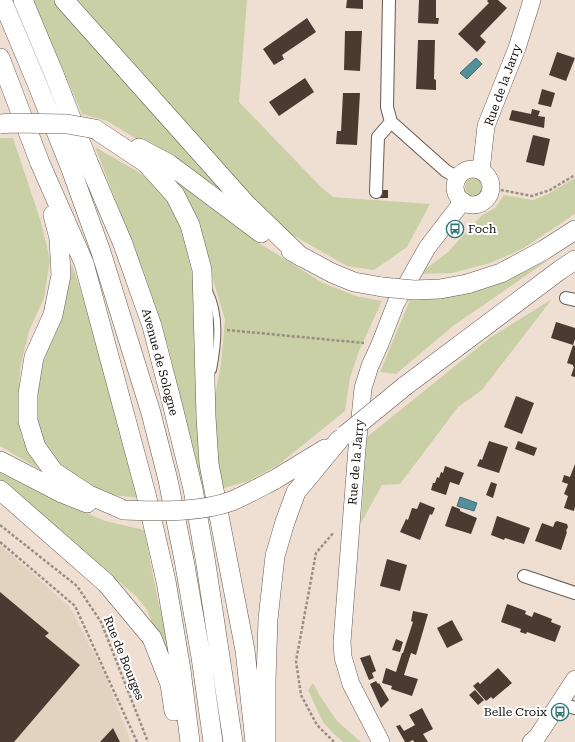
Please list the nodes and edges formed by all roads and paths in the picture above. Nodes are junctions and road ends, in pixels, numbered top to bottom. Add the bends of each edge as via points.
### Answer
1 (2, 0) edge
2 (23, 0) edge
3 (64, 0) edge
4 (389, 0) edge
5 (532, 0) edge
6 (0, 58) edge
7 (0, 64) edge
8 (9, 81) junction
9 (391, 122) junction
10 (0, 124) edge
11 (96, 129) junction
12 (40, 163) junction
13 (481, 171) junction
14 (575, 175) edge
15 (458, 178) junction
16 (491, 188) junction
17 (376, 192) dead end
18 (463, 201) junction
19 (575, 230) edge
20 (301, 257) junction
21 (575, 260) edge
22 (202, 278) junction
23 (217, 329) junction
24 (380, 344) junction
25 (206, 401) junction
26 (342, 438) junction
27 (0, 461) edge
28 (0, 490) edge
29 (124, 510) junction
30 (352, 512) junction
31 (0, 526) edge
32 (0, 542) edge
33 (524, 576) dead end
34 (575, 593) edge
35 (575, 679) edge
36 (567, 705) edge
37 (532, 740) edge
38 (137, 742) edge
39 (148, 742) edge
40 (179, 742) edge
41 (190, 742) edge
42 (213, 742) edge
43 (233, 742) edge
44 (256, 742) edge
45 (266, 742) edge
46 (334, 742) edge
47 (381, 742) edge

1 - 42 main road, Avenue de Sologne via 71,169 101,252 150,412 168,480 184,560 202,657
2 - 43 main road, Avenue de Sologne via 123,244 152,326 193,489
3 - 20 main road via 247,205
4 - 9 street via 387,107
5 - 13 main road, Rue de la Jarry via 517,48 486,126
6 - 8 main road
7 - 8 main road
8 - 12 main road
9 - 15 street via 446,171
9 - 17 street via 378,137
10 - 11 main road, bridge via 67,124
11 - 20 main road via 132,144 169,164 264,235
11 - 22 main road via 146,163 175,195 190,225
12 - 29 main road via 59,238 61,275 53,315 34,357 28,394 28,422 36,447 54,472 89,495
12 - 41 main road via 84,263 146,494 166,581
13 - 15 main road via 468,170
13 - 16 main road via 487,175
14 - 16 path via 550,190 532,196
15 - 18 main road via 457,194
16 - 18 main road via 486,200 479,204
18 - 24 main road, Rue de la Jarry via 426,248 396,303
19 - 20 main road, bridge via 501,273 467,284 440,288 382,287 354,282
21 - 26 main road, bridge via 405,386
22 - 23 lane via 212,298
22 - 25 main road
23 - 24 path
23 - 25 lane
24 - 30 main road, Rue de la Jarry via 363,388
25 - 44 main road via 209,464 245,650
26 - 29 main road, bridge via 274,480 232,501 205,508
26 - 45 main road via 296,492 275,556 268,619
27 - 29 main road via 62,493 98,507
28 - 40 main road via 106,584 152,638 170,684
30 - 46 path via 316,553 296,661 301,695 317,725
30 - 47 main road, Rue de la Jarry via 343,657 351,684
31 - 39 path, Rue de Bourges via 77,586 102,622
32 - 38 path via 75,606
33 - 34 street
35 - 36 main road
36 - 37 main road

